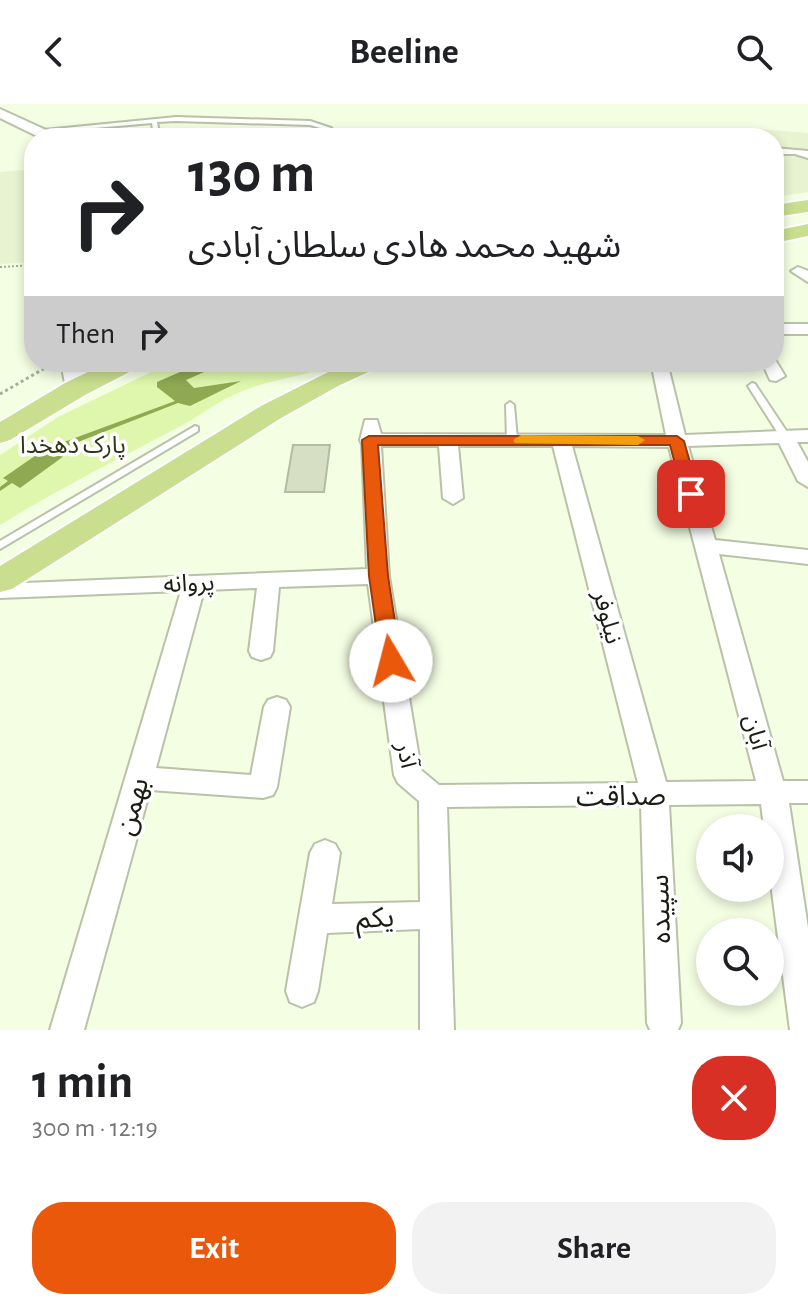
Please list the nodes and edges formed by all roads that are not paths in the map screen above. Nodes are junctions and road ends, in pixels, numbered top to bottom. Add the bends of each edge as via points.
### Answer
1 (0, 113) edge
2 (154, 121) junction
3 (31, 128) edge
4 (72, 128) edge
5 (155, 128) edge
6 (326, 128) edge
7 (784, 151) edge
8 (808, 155) edge
9 (808, 209) edge
10 (784, 213) edge
11 (808, 218) edge
12 (784, 222) edge
13 (808, 228) edge
14 (784, 232) edge
15 (340, 372) edge
16 (372, 372) edge
17 (661, 372) edge
18 (74, 376) edge
19 (752, 386) dead end
20 (510, 405) dead end
21 (195, 429) dead end
22 (0, 434) edge
23 (808, 436) edge
24 (786, 438) junction
25 (448, 440) junction
26 (512, 440) junction
27 (561, 440) junction
28 (677, 441) junction
29 (182, 473) junction
30 (808, 481) edge
31 (453, 498) dead end
32 (0, 546) edge
33 (706, 546) junction
34 (808, 557) edge
35 (378, 576) junction
36 (269, 580) junction
37 (195, 583) junction
38 (1, 591) edge
39 (261, 651) dead end
40 (277, 707) dead end
41 (139, 778) junction
42 (808, 792) edge
43 (773, 793) junction
44 (655, 794) junction
45 (433, 796) junction
46 (325, 853) dead end
47 (435, 915) junction
48 (314, 919) junction
49 (302, 991) dead end
50 (664, 1023) dead end
51 (67, 1030) edge
52 (437, 1030) edge
53 (807, 1030) edge

1 - 3 street
2 - 4 lane
2 - 5 lane
2 - 6 lane via 310,123
7 - 8 street
9 - 10 main road
11 - 12 main road
13 - 14 main road
15 - 29 main road
16 - 29 main road
17 - 28 street, آبان
18 - 22 main road
19 - 24 lane
20 - 26 lane
21 - 32 lane
23 - 24 street
24 - 28 street
24 - 30 street
25 - 26 street
25 - 31 street
25 - 35 street, آذر via 370,432
26 - 27 street
27 - 28 street
27 - 44 street, نیلوفر
28 - 33 street, آبان
29 - 38 main road
33 - 34 street
33 - 43 street, آبان
35 - 36 street, پروانه
35 - 45 street, آذر via 408,775
36 - 37 street, پروانه
36 - 39 street
37 - 38 street, پروانه
37 - 41 street, بهمن
40 - 41 street via 263,787
41 - 51 street, بهمن
42 - 43 street, صداقت
43 - 44 street, صداقت
43 - 53 street, آبان
44 - 45 street, صداقت
44 - 50 street, سپیده
45 - 47 street, آذر
46 - 48 street
47 - 48 street, یکم
47 - 52 street, آذر
48 - 49 street

